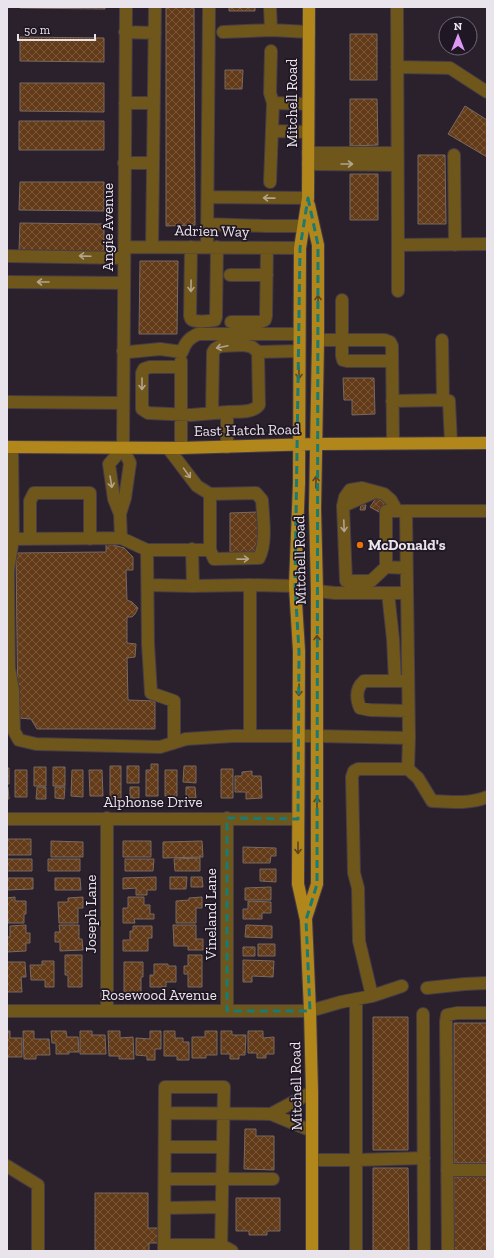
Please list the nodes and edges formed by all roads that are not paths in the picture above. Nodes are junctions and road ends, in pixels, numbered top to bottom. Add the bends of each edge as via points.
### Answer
1 (126, 7) edge
2 (155, 7) edge
3 (209, 7) edge
4 (270, 7) edge
5 (309, 7) edge
6 (397, 7) edge
7 (271, 30) junction
8 (125, 32) junction
9 (223, 32) dead end
10 (309, 32) junction
11 (155, 33) junction
12 (271, 51) dead end
13 (397, 67) junction
14 (487, 92) edge
15 (125, 103) junction
16 (154, 103) junction
17 (273, 103) junction
18 (308, 104) junction
19 (272, 131) junction
20 (308, 132) junction
21 (454, 155) dead end
22 (308, 159) junction
23 (398, 159) junction
24 (124, 163) junction
25 (153, 163) junction
26 (270, 182) dead end
27 (208, 197) junction
28 (308, 198) junction
29 (207, 224) junction
30 (304, 226) junction
31 (487, 244) edge
32 (398, 245) junction
33 (455, 245) junction
34 (152, 247) junction
35 (191, 247) junction
36 (212, 247) junction
37 (267, 248) junction
38 (300, 248) junction
39 (124, 252) junction
40 (7, 256) edge
41 (230, 275) dead end
42 (267, 275) junction
43 (7, 282) edge
44 (124, 283) junction
45 (398, 291) dead end
46 (342, 300) dead end
47 (231, 322) dead end
48 (299, 334) junction
49 (318, 340) junction
50 (342, 340) junction
51 (442, 340) dead end
52 (123, 351) junction
53 (299, 351) junction
54 (182, 352) junction
55 (258, 352) junction
56 (392, 361) junction
57 (181, 367) junction
58 (443, 400) junction
59 (392, 401) junction
60 (7, 402) edge
61 (123, 403) junction
62 (227, 412) junction
63 (212, 413) junction
64 (181, 414) junction
65 (393, 443) junction
66 (451, 443) junction
67 (487, 443) edge
68 (317, 444) junction
69 (299, 446) junction
70 (9, 447) edge
71 (227, 447) junction
72 (123, 448) junction
73 (168, 448) junction
74 (181, 448) junction
75 (210, 494) junction
76 (402, 511) junction
77 (487, 511) edge
78 (120, 514) junction
79 (90, 538) junction
80 (120, 538) junction
81 (13, 539) junction
82 (30, 539) junction
83 (192, 549) junction
84 (147, 550) junction
85 (210, 550) junction
86 (386, 568) junction
87 (406, 568) junction
88 (148, 585) junction
89 (250, 585) junction
90 (193, 586) junction
91 (295, 586) junction
92 (318, 591) junction
93 (388, 593) junction
94 (407, 593) junction
95 (394, 681) junction
96 (408, 681) junction
97 (408, 711) junction
98 (250, 736) junction
99 (318, 736) junction
100 (298, 737) junction
101 (409, 738) junction
102 (174, 743) junction
103 (408, 769) junction
104 (487, 797) edge
105 (107, 818) junction
106 (227, 818) junction
107 (7, 819) edge
108 (298, 819) junction
109 (306, 920) junction
110 (487, 983) edge
111 (402, 986) dead end
112 (427, 988) dead end
113 (372, 996) junction
114 (356, 999) junction
115 (7, 1011) edge
116 (107, 1011) junction
117 (227, 1011) junction
118 (310, 1011) junction
119 (487, 1013) edge
120 (423, 1014) dead end
121 (312, 1092) junction
122 (165, 1113) junction
123 (223, 1114) junction
124 (271, 1114) junction
125 (312, 1131) junction
126 (165, 1147) junction
127 (223, 1147) junction
128 (424, 1158) junction
129 (312, 1160) junction
130 (356, 1160) junction
131 (7, 1166) edge
132 (447, 1170) junction
133 (487, 1170) edge
134 (164, 1179) junction
135 (222, 1179) junction
136 (273, 1179) dead end
137 (222, 1207) junction
138 (164, 1208) junction
139 (164, 1248) edge
140 (225, 1249) edge
141 (38, 1251) edge
142 (312, 1251) edge
143 (356, 1251) edge
144 (424, 1251) edge
145 (448, 1251) edge

1 - 8 street, Angie Avenue
2 - 11 street
3 - 27 street
4 - 7 street
5 - 10 main road, Mitchell Road
6 - 13 street
7 - 9 street
7 - 10 street
8 - 11 street
8 - 15 street, Angie Avenue
10 - 18 main road, Mitchell Road
11 - 16 street
12 - 17 street via 270,93
13 - 14 street via 450,68
13 - 23 street
15 - 16 street
15 - 24 street, Angie Avenue
16 - 25 street
17 - 18 street
17 - 19 street
18 - 20 main road, Mitchell Road
19 - 20 street
19 - 26 street
20 - 22 main road, Mitchell Road
21 - 33 street
22 - 23 street
22 - 28 main road, Mitchell Road
23 - 32 street
24 - 25 street
24 - 39 street, Angie Avenue
25 - 34 street
28 -> 27 street
27 - 29 street
28 - 30 main road, Mitchell Road
49 -> 28 main road, Mitchell Road via 318,245
29 - 30 street
29 - 36 street
30 - 38 main road, Mitchell Road
31 - 33 street
32 - 33 street
32 - 45 street
34 - 35 street, Adrien Way
34 - 39 street, Adrien Way
35 - 36 street, Adrien Way
35 -> 36 street via 190,316 194,321 212,321 216,317
36 - 37 street, Adrien Way
37 - 38 street, Adrien Way
37 - 42 street
38 - 48 main road, Mitchell Road
39 -> 40 street, Adrien Way
39 - 44 street, Angie Avenue
41 - 42 street
42 - 47 street via 265,320
44 -> 43 street
44 - 52 street, Angie Avenue
46 - 50 street
48 - 53 main road, Mitchell Road
48 - 54 street via 198,334 188,340
49 - 50 street
49 - 68 main road, Mitchell Road
50 - 56 street via 390,342
50 - 56 street via 344,360
51 - 58 street
52 - 54 street via 160,349
52 - 61 street, Angie Avenue
53 - 55 street
53 -> 69 main road, Mitchell Road
54 - 57 street
55 - 62 street via 259,405 251,411
55 -> 63 street via 244,345 220,346 215,349
56 - 59 street
57 - 64 street
57 -> 64 street via 150,367 142,373 142,409 148,413
58 - 59 street
58 - 66 street via 450,401
59 - 65 street
60 - 61 street
61 - 72 street, Angie Avenue
62 - 63 street
62 - 71 street
63 - 64 street
64 - 74 street
65 - 66 main road, East Hatch Road
65 - 68 main road, East Hatch Road
66 - 67 main road, East Hatch Road
68 - 69 main road, East Hatch Road
92 -> 68 main road, Mitchell Road
69 - 71 main road, East Hatch Road
69 - 91 main road, Mitchell Road
70 - 72 main road, East Hatch Road
70 - 81 street
71 - 74 main road, East Hatch Road
72 - 73 main road, East Hatch Road
72 - 78 street, Angie Avenue via 130,463
72 -> 78 street via 109,464 114,499
73 - 74 main road, East Hatch Road
73 -> 75 street via 197,486
75 - 85 street
85 -> 75 street via 214,560 259,558 263,537 262,500 256,493
76 - 77 street
76 - 86 street via 386,511
76 -> 86 street via 384,494 362,488 350,490 345,497 346,581 371,581
76 - 87 street
78 - 80 street
79 - 80 street
79 - 82 street
79 - 82 street via 90,493 34,493 30,502
80 - 84 street
81 - 82 street
81 - 102 street via 8,570 9,668 14,731 19,740 36,744 160,747
83 - 84 street
83 - 85 street
83 - 90 street
84 - 88 street
86 - 87 street
87 - 94 street
88 - 90 street
88 - 102 street via 151,693 174,701
89 - 90 street
89 - 91 street
89 - 98 street
91 -> 100 main road, Mitchell Road via 299,651
92 - 93 street
99 -> 92 main road, Mitchell Road
93 - 94 street
93 - 95 street
94 - 96 street
95 - 96 street
95 - 97 street via 364,681 357,690 360,708
96 - 97 street
97 - 101 street
98 - 100 street
98 - 102 street via 186,739
99 - 100 street
99 - 101 street
109 -> 99 main road, Mitchell Road via 318,884
100 - 108 main road, Mitchell Road
101 - 103 street
103 - 104 street via 418,778 432,801 459,802
103 - 113 street via 358,769 352,777 354,873 358,888 360,941
105 - 106 street, Alphonse Drive
105 - 107 street, Alphonse Drive
105 - 116 street, Joseph Lane
106 - 108 street, Alphonse Drive
106 - 117 street, Vineland Lane
108 -> 109 main road, Mitchell Road via 298,884
109 - 118 main road, Mitchell Road
110 - 112 street
111 - 113 street, Rosewood Avenue
113 - 114 street, Rosewood Avenue
114 - 118 street, Rosewood Avenue
114 - 130 street
115 - 116 street, Rosewood Avenue
116 - 117 street, Rosewood Avenue
117 - 118 street, Rosewood Avenue
118 - 121 main road, Mitchell Road
119 - 132 street via 447,1015
120 - 128 street
121 - 124 street
121 - 125 main road, Mitchell Road
122 - 123 street
122 - 123 street via 165,1087 224,1087
122 - 126 street
123 - 124 street
123 - 127 street
124 - 125 street
125 - 129 main road, Mitchell Road
126 - 127 street
126 - 134 street
127 - 135 street
128 - 130 street
128 - 144 street
129 - 130 street
129 - 142 main road, Mitchell Road
130 - 143 street
131 - 141 street via 38,1186
132 - 133 street
132 - 145 street
134 - 135 street
134 - 138 street
135 - 136 street
135 - 137 street
137 - 138 street
137 - 140 street
138 - 139 street
139 - 140 street

